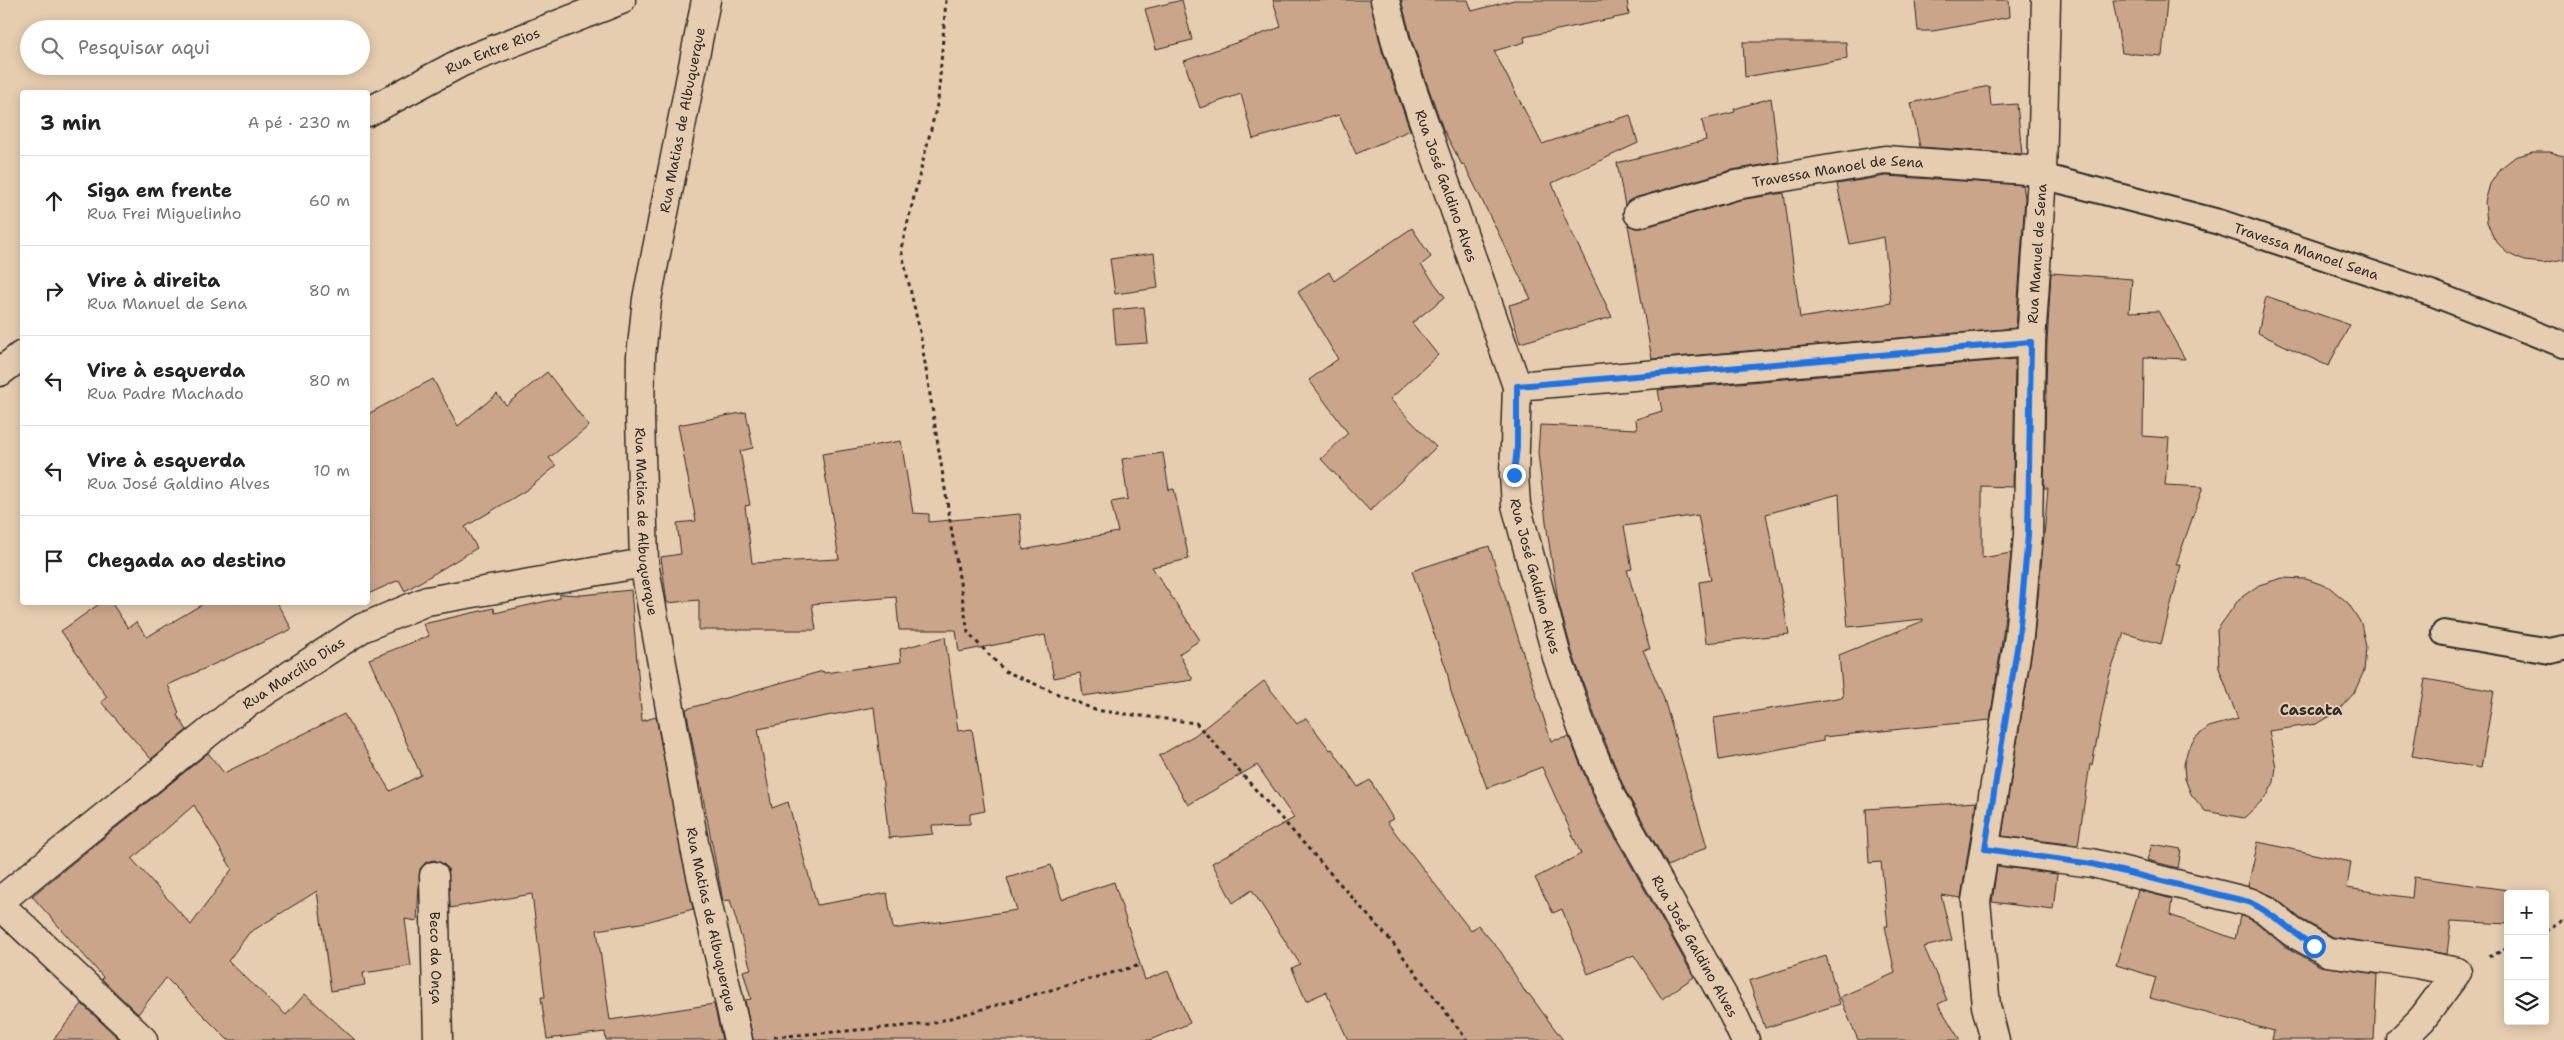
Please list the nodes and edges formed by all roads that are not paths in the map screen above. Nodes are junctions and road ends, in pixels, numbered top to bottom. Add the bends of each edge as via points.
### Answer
1 (706, 0) edge
2 (1385, 0) edge
3 (2046, 0) edge
4 (613, 1) edge
5 (370, 111) edge
6 (2042, 174) junction
7 (1638, 213) dead end
8 (2031, 342) junction
9 (2564, 346) edge
10 (20, 357) edge
11 (0, 372) edge
12 (1517, 386) junction
13 (644, 563) junction
14 (2444, 634) dead end
15 (2564, 648) edge
16 (1985, 849) junction
17 (434, 876) dead end
18 (0, 901) edge
19 (0, 905) edge
20 (143, 1040) edge
21 (438, 1040) edge
22 (738, 1040) edge
23 (1745, 1040) edge
24 (1995, 1040) edge
25 (2401, 1040) edge

1 - 13 street, Rua Matias de Albuquerque via 647,298 641,356 640,417
2 - 12 street, Rua José Galdino Alves via 1397,46
3 - 6 street, Rua Manuel de Sena
4 - 5 street, Rua Entre Rios via 462,62
6 - 7 street, Travessa Manoel de Sena via 1885,160 1736,184
6 - 8 street, Rua Manuel de Sena
6 - 9 lane, Travessa Manoel Sena via 2233,227 2434,294
8 - 12 street
8 - 16 street, Rua Manuel de Sena via 2028,535 2019,636
10 - 11 street
12 - 23 street, Rua José Galdino Alves via 1516,504 1557,657 1611,797
13 - 18 street, Rua Marcílio Dias via 426,601 362,628 234,712
13 - 22 street, Rua Matias de Albuquerque via 695,848
14 - 15 lane via 2550,651
16 - 24 street, Rua Manuel de Sena via 1976,901 1986,1006
16 - 25 street via 2092,864 2249,902 2328,952 2457,972 2422,1019
17 - 21 street, Beco da Onça
19 - 20 street

